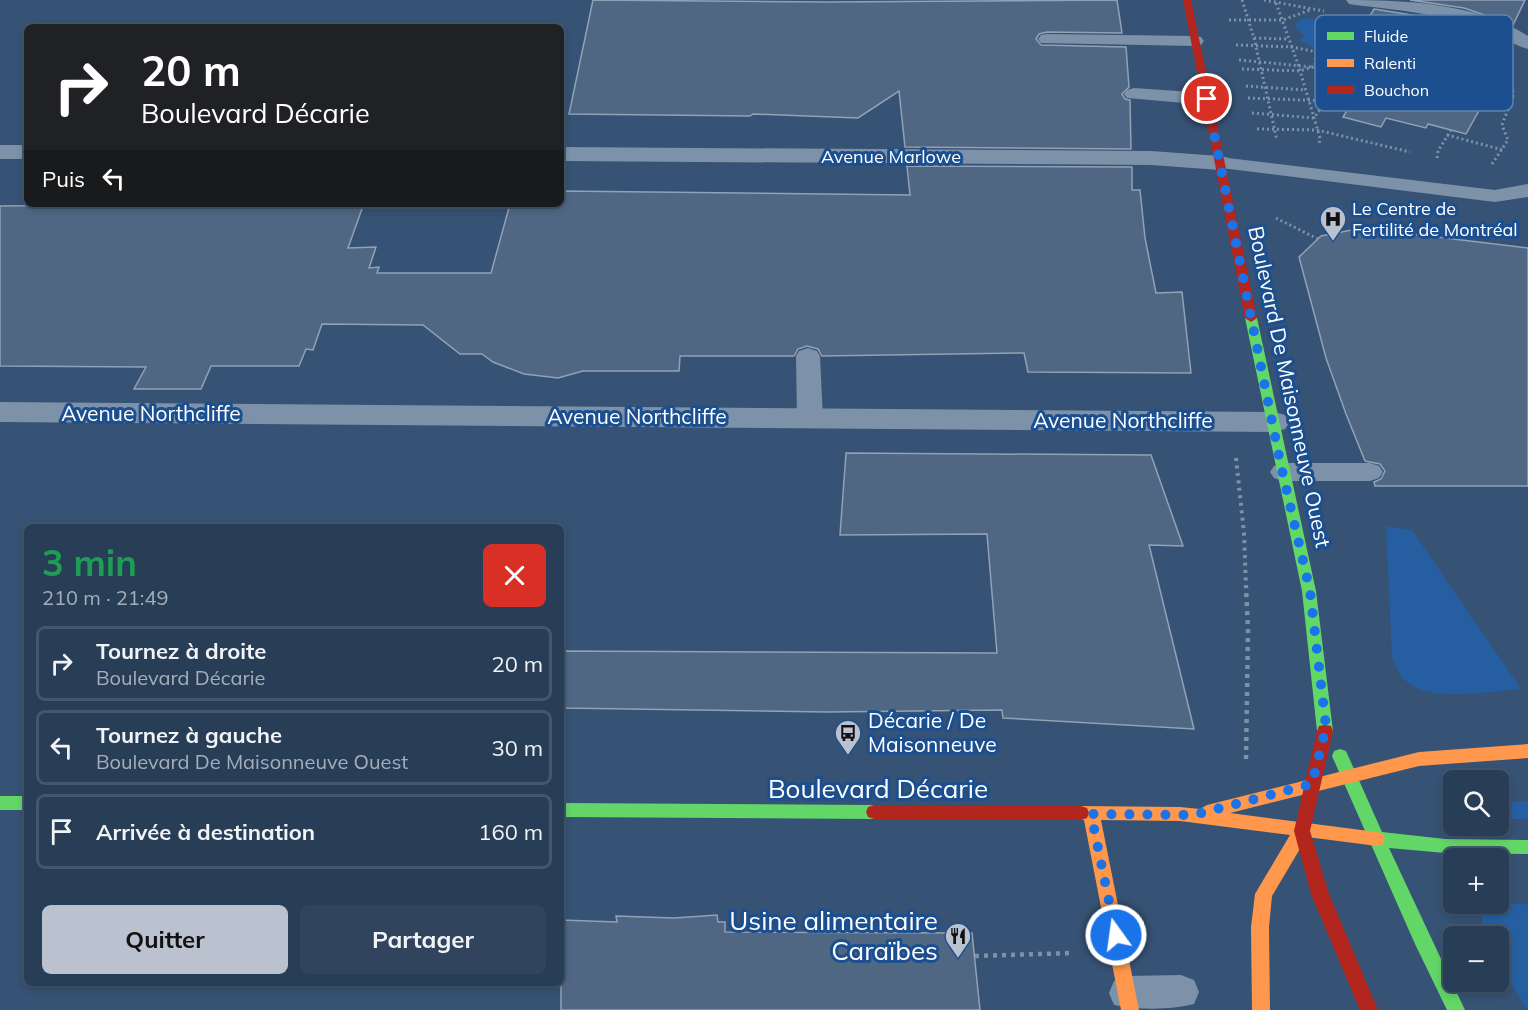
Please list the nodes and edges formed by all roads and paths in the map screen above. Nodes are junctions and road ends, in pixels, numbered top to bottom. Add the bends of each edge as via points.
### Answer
1 (1187, 0) edge
2 (1242, 0) edge
3 (1264, 0) edge
4 (1355, 0) edge
5 (1276, 2) junction
6 (1312, 9) junction
7 (1331, 12) dead end
8 (1446, 15) edge
9 (1229, 20) dead end
10 (1249, 20) junction
11 (1283, 20) junction
12 (1513, 35) edge
13 (1254, 38) junction
14 (1047, 39) dead end
15 (1289, 39) junction
16 (1195, 41) junction
17 (1528, 44) edge
18 (1236, 45) dead end
19 (1256, 46) junction
20 (1292, 47) junction
21 (1315, 53) edge
22 (1239, 60) dead end
23 (1259, 62) junction
24 (1298, 64) junction
25 (1315, 66) joint
26 (1242, 69) dead end
27 (1261, 70) junction
28 (1300, 71) junction
29 (1246, 86) dead end
30 (1265, 87) junction
31 (1305, 90) junction
32 (1134, 94) dead end
33 (1248, 98) dead end
34 (1266, 98) junction
35 (1207, 99) junction
36 (1309, 100) junction
37 (1315, 100) edge
38 (1319, 111) edge
39 (1507, 111) edge
40 (1252, 113) dead end
41 (1270, 115) junction
42 (1314, 118) junction
43 (1257, 129) dead end
44 (1317, 130) junction
45 (1451, 130) dead end
46 (1275, 131) junction
47 (1447, 135) junction
48 (1278, 141) dead end
49 (1503, 150) junction
50 (1316, 151) dead end
51 (0, 152) edge
52 (24, 152) edge
53 (1415, 153) dead end
54 (564, 154) edge
55 (1426, 156) dead end
56 (1437, 158) junction
57 (1442, 162) dead end
58 (1220, 163) junction
59 (1489, 168) dead end
60 (1528, 190) edge
61 (1276, 218) dead end
62 (1317, 239) dead end
63 (808, 356) dead end
64 (0, 412) edge
65 (810, 419) junction
66 (1274, 422) junction
67 (1237, 469) dead end
68 (1283, 472) junction
69 (1370, 472) dead end
70 (1247, 726) dead end
71 (1326, 727) junction
72 (1528, 751) edge
73 (1349, 775) junction
74 (1312, 784) junction
75 (0, 803) edge
76 (24, 803) edge
77 (564, 810) edge
78 (1091, 814) junction
79 (1194, 815) junction
80 (1302, 831) junction
81 (1378, 839) junction
82 (1528, 847) edge
83 (1073, 953) dead end
84 (975, 956) dead end
85 (1181, 992) dead end
86 (1129, 1001) edge
87 (1261, 1010) edge
88 (1369, 1010) edge
89 (1456, 1010) edge

1 - 16 main road, Boulevard De Maisonneuve Ouest
2 - 10 path
3 - 5 path
4 - 8 lane
5 - 6 path
5 - 11 path
6 - 7 path
6 - 11 path
9 - 10 path
10 - 11 path
10 - 13 path
11 - 15 path
12 - 17 lane
13 - 15 path
13 - 19 path
14 - 16 lane
15 - 20 path
16 - 35 main road, Boulevard De Maisonneuve Ouest
18 - 19 path
19 - 20 path
19 - 23 path
20 - 21 path
20 - 24 path
22 - 23 path
23 - 24 path
23 - 27 path
24 - 25 path
24 - 28 path
25 - 28 path
26 - 27 path
27 - 28 path
27 - 30 path
28 - 31 path
29 - 30 path
30 - 31 path
30 - 34 path
31 - 36 path
32 - 35 lane
33 - 34 path
34 - 36 path
34 - 41 path
35 - 58 main road, Boulevard De Maisonneuve Ouest
36 - 37 path
36 - 42 path
38 - 42 path
39 - 49 path via 1502,125 1508,140
40 - 41 path
41 - 42 path
41 - 46 path
42 - 44 path
43 - 46 path
44 - 46 path
44 - 50 path via 1320,138
44 - 53 path
45 - 47 path
46 - 48 path
47 - 49 path
47 - 56 path
49 - 59 path
51 - 52 street
54 - 58 street, Avenue Marlowe via 1150,158
55 - 56 path
56 - 57 path
58 - 60 lane via 1495,196
58 - 66 main road, Boulevard De Maisonneuve Ouest
61 - 62 path
63 - 65 lane
64 - 65 street, Avenue Northcliffe
65 - 66 street, Avenue Northcliffe
66 - 68 main road, Boulevard De Maisonneuve Ouest
67 - 70 path via 1248,630
68 - 69 lane
68 - 71 main road, Boulevard De Maisonneuve Ouest via 1310,591
71 - 73 main road
71 - 74 main road, Boulevard De Maisonneuve Ouest
72 - 73 main road, Boulevard Décarie via 1427,758
73 - 74 main road, Boulevard Décarie
73 - 81 main road
74 - 79 main road, Boulevard Décarie
74 - 80 main road, Boulevard De Maisonneuve Ouest
75 - 76 main road
77 - 78 main road, Boulevard Décarie
78 - 79 main road, Boulevard Décarie
78 - 86 main road
79 - 80 main road, Boulevard Décarie
80 - 81 main road, Boulevard Décarie
80 - 87 main road via 1264,894
80 - 88 main road via 1320,894
81 - 82 main road, Boulevard Décarie via 1445,846
81 - 89 main road
83 - 84 path
85 - 86 lane

